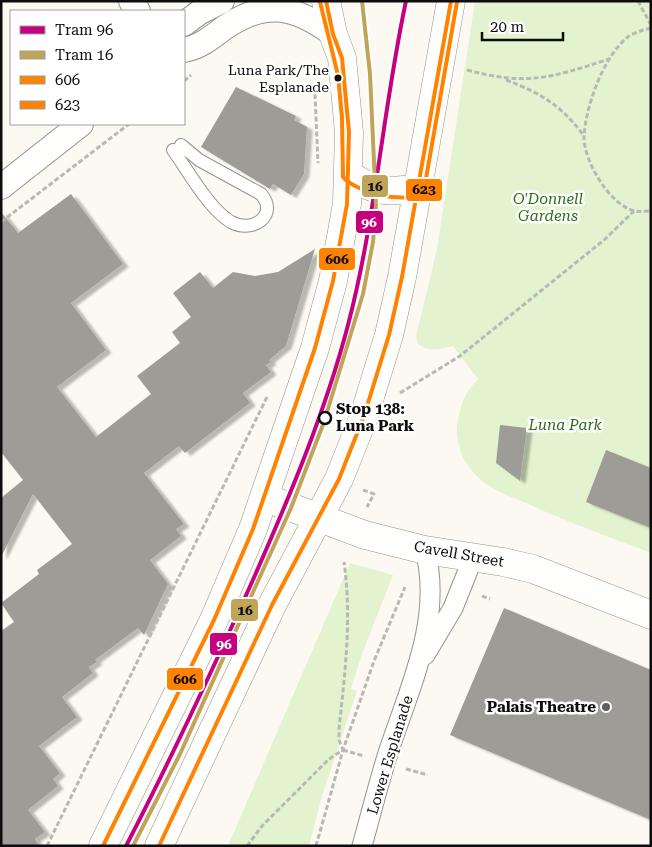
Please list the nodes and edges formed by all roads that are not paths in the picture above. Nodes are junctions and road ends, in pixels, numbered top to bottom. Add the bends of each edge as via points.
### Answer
1 (222, 1) edge
2 (326, 1) edge
3 (337, 1) edge
4 (451, 1) edge
5 (185, 23) edge
6 (333, 34) junction
7 (185, 50) edge
8 (344, 70) junction
9 (80, 125) edge
10 (177, 148) joint
11 (349, 175) junction
12 (1, 186) edge
13 (418, 188) junction
14 (266, 498) junction
15 (318, 519) junction
16 (426, 550) junction
17 (473, 558) junction
18 (651, 616) edge
19 (419, 665) junction
20 (103, 846) edge
21 (159, 846) edge
22 (362, 846) edge

1 - 5 street
2 - 6 street
3 - 8 street
4 - 13 street
6 - 7 street via 296,12 271,9 250,14 202,44
6 - 8 street
8 - 11 street
9 - 12 street
10 - 10 lane via 220,214 243,226 254,226 262,220 266,204 261,194
11 - 13 street via 379,191
11 - 14 street via 345,225 333,281 315,348
13 - 15 street via 402,277 382,360 352,450
14 - 15 street, Cavell Street
14 - 20 street via 214,620
15 - 16 street, Cavell Street
15 - 21 street via 272,605
16 - 17 street, Cavell Street
16 - 19 street, Lower Esplanade via 430,596
17 - 18 street, Cavell Street via 533,569
17 - 19 street, Lower Esplanade via 453,608
19 - 22 street, Lower Esplanade via 389,751

